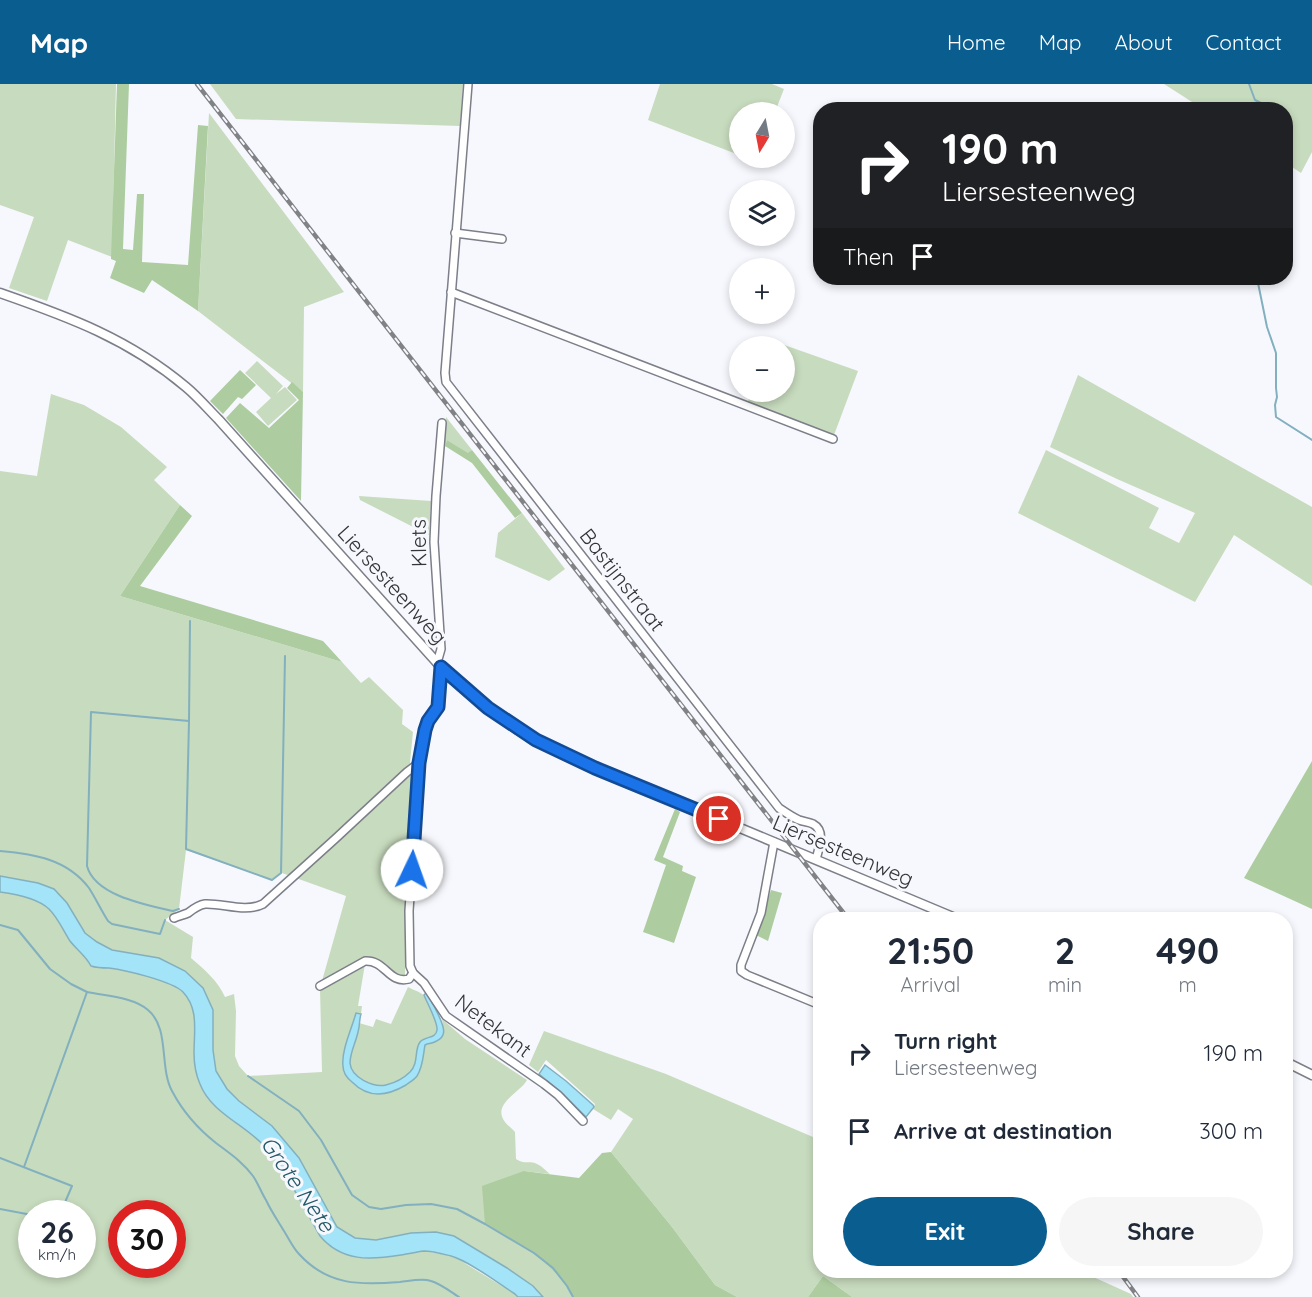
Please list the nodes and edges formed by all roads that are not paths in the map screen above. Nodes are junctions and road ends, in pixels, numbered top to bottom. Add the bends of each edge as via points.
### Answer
1 (468, 84) edge
2 (455, 233) junction
3 (502, 239) dead end
4 (451, 292) junction
5 (0, 293) edge
6 (442, 423) dead end
7 (833, 440) dead end
8 (439, 665) junction
9 (419, 763) junction
10 (774, 842) junction
11 (816, 859) junction
12 (941, 912) edge
13 (174, 918) dead end
14 (413, 973) junction
15 (320, 987) dead end
16 (813, 1002) edge
17 (1293, 1066) edge
18 (1312, 1075) edge
19 (584, 1121) dead end

1 - 2 street, Bastijnstraat
2 - 3 street
2 - 4 street, Bastijnstraat
4 - 7 street
4 - 11 street, Bastijnstraat via 446,382 779,808 817,826 821,833
5 - 8 street, Liersesteenweg via 102,333 157,365 187,388
6 - 8 street, Klets via 434,542
8 - 9 street via 438,707 428,721
8 - 10 street, Liersesteenweg via 488,708 536,740
9 - 13 street via 271,898 258,906 204,904
9 - 14 street via 409,911
10 - 11 street, Liersesteenweg
10 - 16 street via 761,913 741,970
11 - 12 street, Liersesteenweg
14 - 15 street via 410,979 403,980 389,975 373,960 365,961
14 - 19 street, Netekant via 446,1016 544,1084
17 - 18 street

